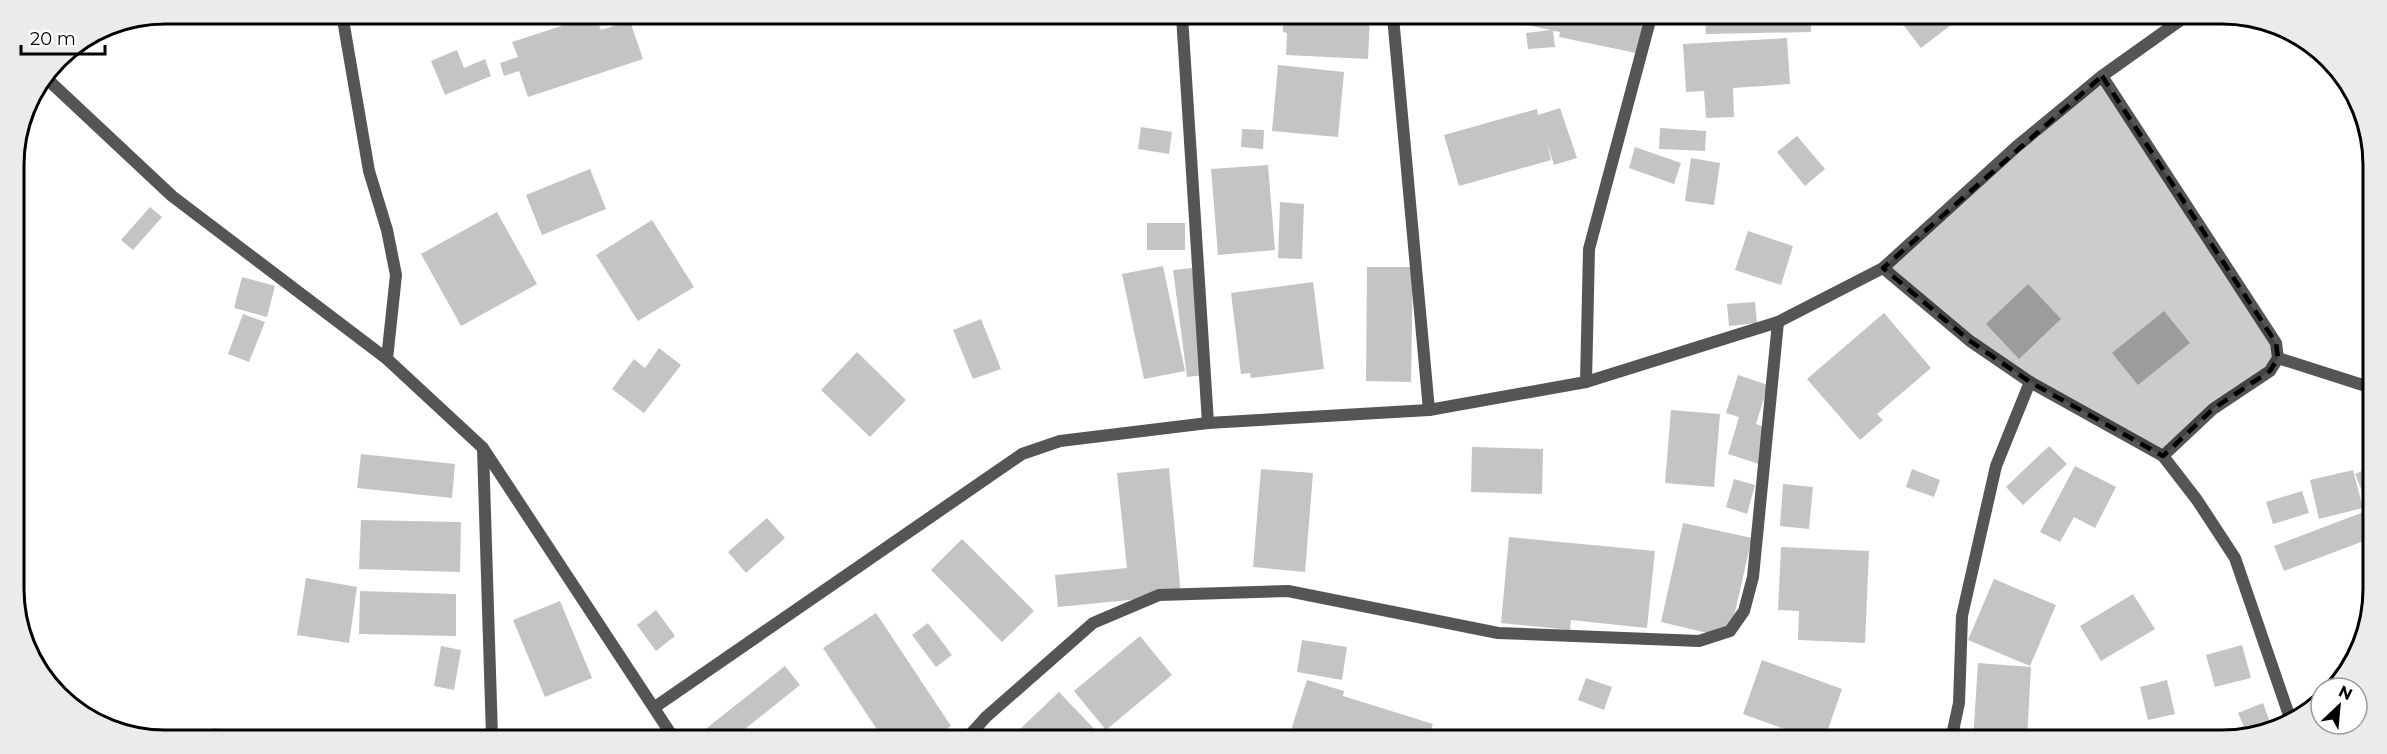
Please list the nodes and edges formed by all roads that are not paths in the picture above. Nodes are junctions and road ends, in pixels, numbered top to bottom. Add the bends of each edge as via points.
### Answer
1 (344, 24) edge
2 (1183, 24) edge
3 (1394, 24) edge
4 (1649, 24) edge
5 (2175, 24) edge
6 (2102, 76) junction
7 (51, 82) edge
8 (1883, 268) junction
9 (1778, 322) junction
10 (387, 358) junction
11 (2278, 358) junction
12 (1586, 382) junction
13 (2030, 382) junction
14 (2363, 385) edge
15 (1429, 410) junction
16 (1208, 423) junction
17 (483, 448) junction
18 (2163, 456) junction
19 (655, 707) junction
20 (2288, 713) edge
21 (492, 730) edge
22 (669, 730) edge
23 (974, 730) edge
24 (1953, 730) edge

1 - 10 street via 369,171 396,275
2 - 16 street
3 - 15 street
4 - 12 street via 1589,249
5 - 6 street
6 - 8 street via 2016,147
6 - 11 street via 2276,343
7 - 10 street via 172,196
8 - 9 street
8 - 13 street via 1970,341
9 - 12 street
9 - 23 street via 1754,577 1744,611 1730,631 1699,641 1498,633 1288,591 1159,595 1093,623
10 - 17 street
11 - 14 street
11 - 18 street via 2270,371 2213,409
12 - 15 street
13 - 18 street
13 - 24 street via 1996,466 1964,604 1959,703
15 - 16 street
16 - 19 street via 1060,441 1022,454
17 - 19 street
17 - 21 street
18 - 20 street via 2235,558
19 - 22 street

